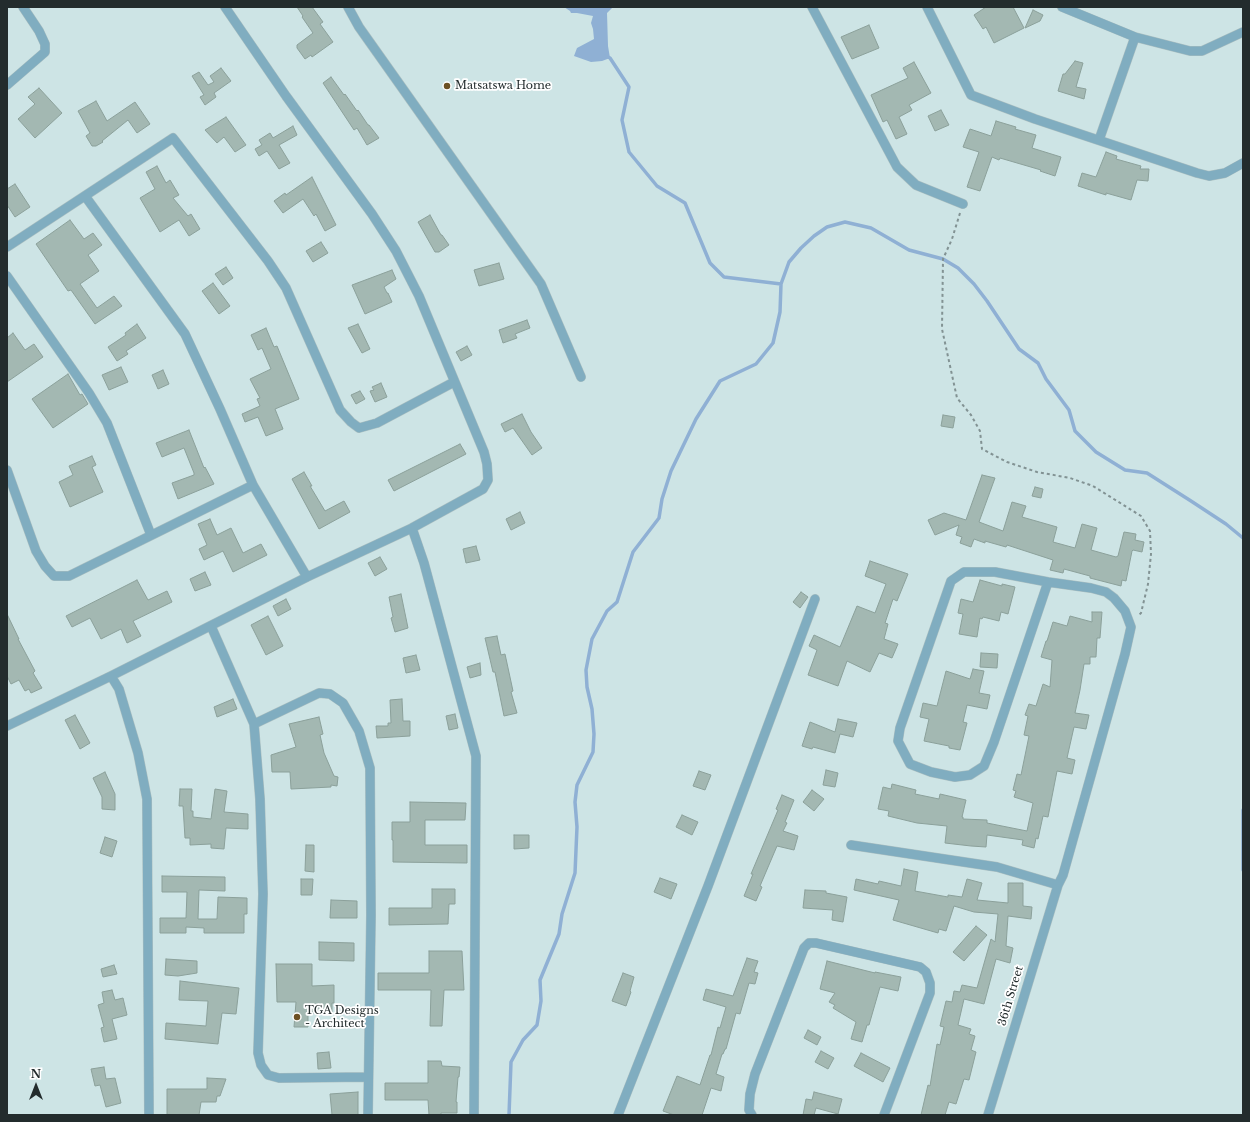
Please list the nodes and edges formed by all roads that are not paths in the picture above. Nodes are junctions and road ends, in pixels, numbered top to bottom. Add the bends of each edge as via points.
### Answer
1 (23, 7) edge
2 (225, 7) edge
3 (348, 7) edge
4 (812, 7) edge
5 (927, 7) edge
6 (1062, 7) edge
7 (1243, 32) edge
8 (1135, 37) junction
9 (7, 85) edge
10 (1099, 140) junction
11 (1243, 163) edge
12 (85, 196) junction
13 (963, 204) road end
14 (7, 247) edge
15 (7, 276) edge
16 (581, 377) dead end
17 (454, 382) junction
18 (7, 470) edge
19 (253, 485) junction
20 (412, 528) junction
21 (151, 536) junction
22 (307, 577) junction
23 (1048, 582) junction
24 (815, 599) dead end
25 (211, 626) junction
26 (111, 676) junction
27 (8, 723) edge
28 (254, 724) junction
29 (851, 846) dead end
30 (1058, 885) junction
31 (368, 1077) junction
32 (149, 1115) edge
33 (368, 1115) edge
34 (474, 1115) edge
35 (618, 1115) edge
36 (752, 1115) edge
37 (884, 1115) edge
38 (988, 1115) edge

1 - 9 street via 39,31 45,44 45,52
2 - 17 street via 396,251 419,296
3 - 16 street via 359,27 541,284
4 - 13 street via 897,167 916,185
5 - 10 street via 971,95
6 - 8 street
7 - 8 street via 1202,52 1190,52
8 - 10 street
10 - 11 street via 1209,176 1225,173
12 - 14 street
12 - 17 street via 173,138 286,288 340,410 351,422 359,428 377,423
12 - 19 street via 185,334 218,402
15 - 21 street via 107,423
17 - 20 street via 484,452 488,480 483,489
18 - 21 street via 36,550 54,576 70,576
19 - 21 street
19 - 22 street
20 - 22 street
20 - 34 street via 426,570 476,756
22 - 25 street
23 - 23 street via 995,572 964,572 951,581 900,728 898,741 910,764 955,777 970,775 984,766
23 - 30 street, 36th Street via 1106,592 1125,611 1131,627 1063,875
24 - 35 street via 708,886
25 - 26 street
25 - 28 street
26 - 27 street
26 - 32 street via 119,689 147,799
28 - 31 street via 260,798 263,894 258,1053 261,1065 268,1075 279,1078
28 - 31 street via 319,693 330,694 343,703 359,731 370,768
29 - 30 street via 997,867
30 - 38 street, 36th Street
31 - 33 street
36 - 37 street via 749,1110 750,1094 755,1074 804,948 809,943 920,967 926,972 930,993

